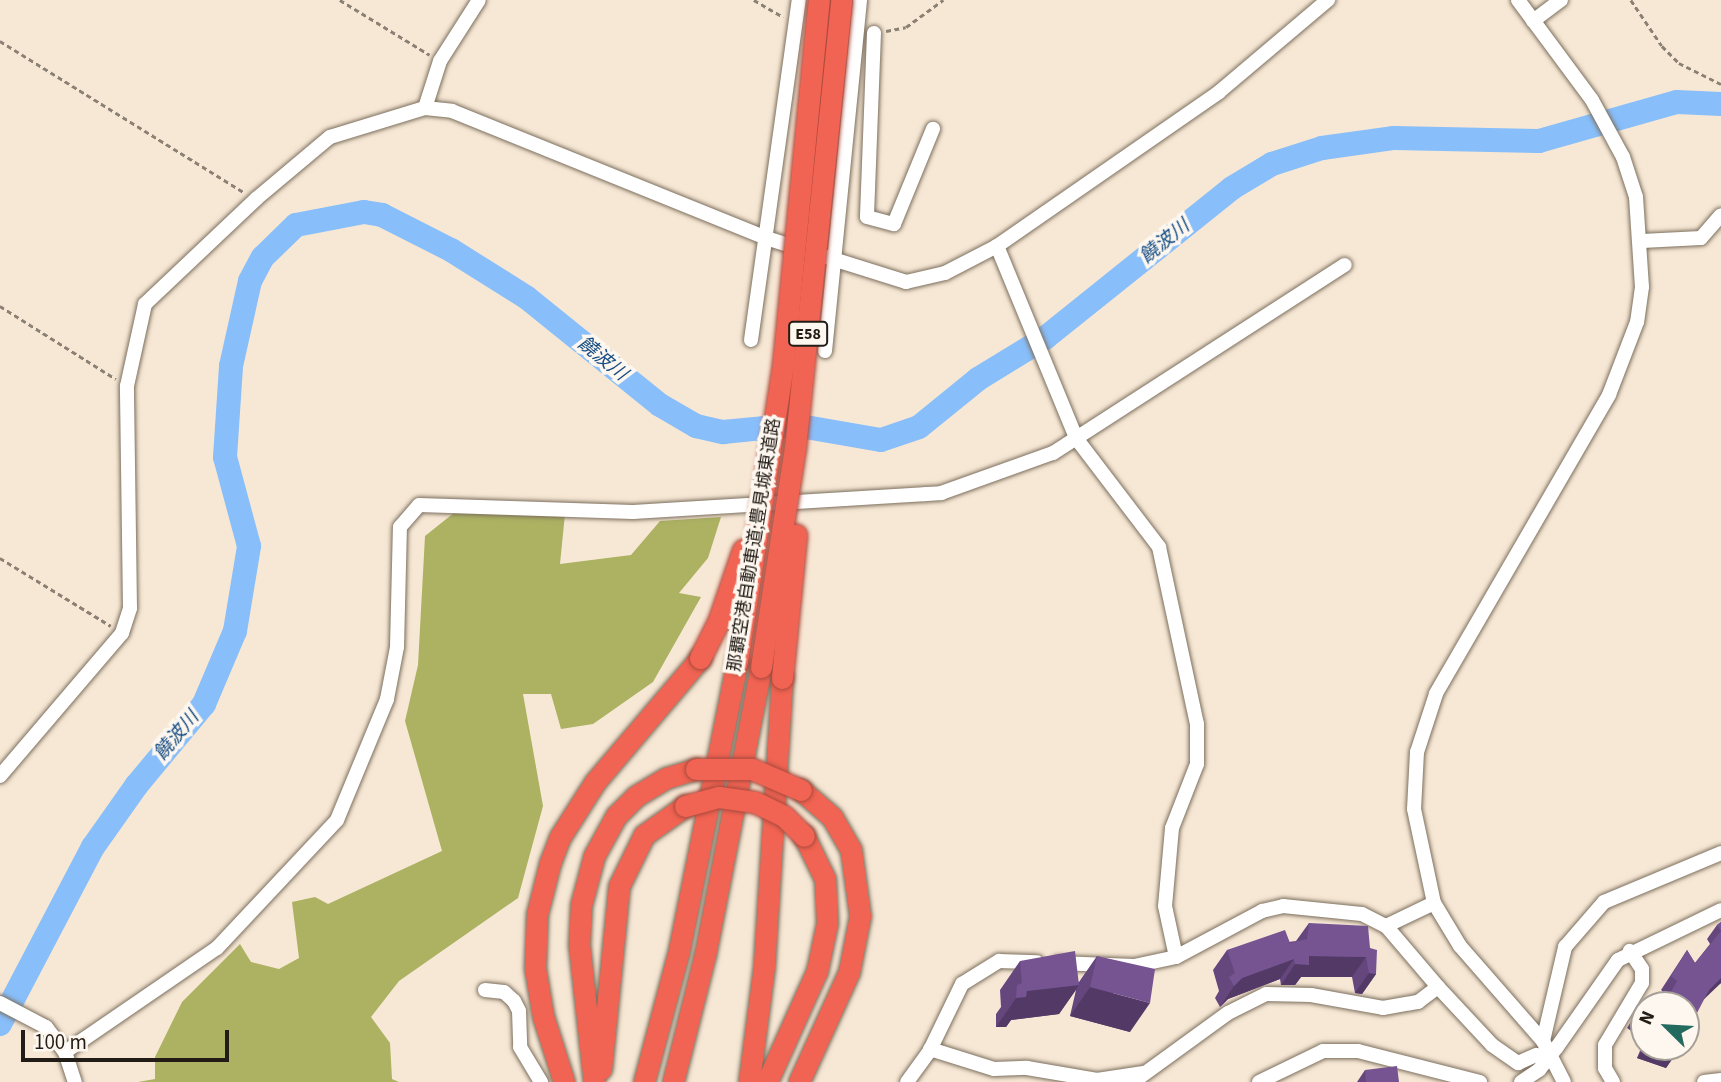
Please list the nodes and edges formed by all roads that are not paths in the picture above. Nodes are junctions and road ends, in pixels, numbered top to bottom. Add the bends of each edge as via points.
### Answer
1 (479, 0) edge
2 (799, 0) edge
3 (819, 0) edge
4 (841, 0) edge
5 (860, 0) edge
6 (1328, 0) edge
7 (1518, 0) edge
8 (1560, 0) edge
9 (798, 16) junction
10 (1533, 20) junction
11 (858, 24) junction
12 (874, 33) road end
13 (425, 108) junction
14 (933, 129) dead end
15 (804, 162) junction
16 (1721, 215) edge
17 (766, 238) junction
18 (1642, 240) junction
19 (997, 246) junction
20 (836, 263) junction
21 (1345, 265) dead end
22 (814, 282) junction
23 (751, 340) dead end
24 (825, 351) dead end
25 (1076, 438) junction
26 (0, 776) edge
27 (1721, 853) edge
28 (1434, 903) junction
29 (1721, 909) edge
30 (1386, 926) junction
31 (1630, 951) junction
32 (1176, 957) junction
33 (1438, 987) junction
34 (485, 990) dead end
35 (0, 1003) edge
36 (1547, 1048) junction
37 (930, 1049) junction
38 (65, 1052) junction
39 (1536, 1055) dead end
40 (1148, 1072) junction
41 (1721, 1080) edge
42 (75, 1082) edge
43 (541, 1082) edge
44 (564, 1082) edge
45 (594, 1082) edge
46 (600, 1082) edge
47 (644, 1082) edge
48 (673, 1082) edge
49 (749, 1082) edge
50 (767, 1082) edge
51 (799, 1082) edge
52 (907, 1082) edge
53 (1133, 1082) edge
54 (1259, 1082) edge
55 (1480, 1082) edge
56 (1521, 1082) edge
57 (1564, 1082) edge
58 (1613, 1082) edge
59 (1704, 1082) edge

1 - 13 street via 440,61
2 - 9 street
3 - 15 highway, 那覇空港自動車道;豊見城東道路 / E58, bridge
4 - 22 highway, 那覇空港自動車道;豊見城東道路 / E58, bridge
5 - 11 street
6 - 19 street via 1219,92
7 - 10 street
8 - 10 street
9 - 11 street
9 - 17 street
10 - 18 street via 1591,100 1623,157 1636,197
11 - 20 street
12 - 14 street via 867,217 894,224
13 - 17 street via 452,111
13 - 26 street via 330,137 256,199 145,304 127,386 130,608 122,633
15 - 44 highway, bridge via 740,568 700,658 595,782 560,837 543,889 534,941 538,994
15 - 47 highway, 那覇空港自動車道;豊見城東道路 / E58, bridge via 783,365 737,662 684,925
16 - 18 street via 1701,238
17 - 20 street
17 - 23 street
18 - 28 street via 1637,322 1609,395 1450,665 1425,723 1413,782 1414,809
19 - 20 street via 945,273 906,282
19 - 25 street
20 - 24 street
21 - 25 street
22 - 48 highway, 那覇空港自動車道;豊見城東道路 / E58, bridge via 761,667 705,955
22 - 49 highway, bridge via 801,491
25 - 32 street via 1159,547 1197,724 1196,764 1172,828 1165,905
25 - 38 street via 1053,453 941,493 633,512 419,505 400,527 397,647 387,699 337,820 216,948
27 - 36 street via 1604,902 1565,947
28 - 30 street
28 - 36 street via 1460,946
29 - 31 street
30 - 32 street via 1362,914 1283,906 1262,911
30 - 33 street
31 - 36 street via 1605,973
31 - 58 street via 1642,969 1642,983 1605,1045 1605,1068
32 - 37 street via 1134,966 999,961 962,984
33 - 39 street via 1492,1045 1518,1063
33 - 40 street via 1418,1002 1383,1008 1311,995 1266,994 1227,1013
34 - 43 street via 504,992 514,1001 519,1010 520,1046
35 - 38 street via 46,1027
36 - 56 street
36 - 57 street
37 - 40 street via 994,1069 1027,1068 1097,1080
37 - 52 street
38 - 42 street
40 - 53 street
41 - 59 street
45 - 51 highway, bridge via 579,925 594,856 616,816 636,796 666,778 696,769 752,769 801,790 831,817 851,850 860,916 849,972
46 - 50 highway, bridge via 619,886 644,835 685,806 719,797 755,802 784,816 804,836 825,879 827,923 817,971
54 - 55 street via 1323,1051 1358,1051

